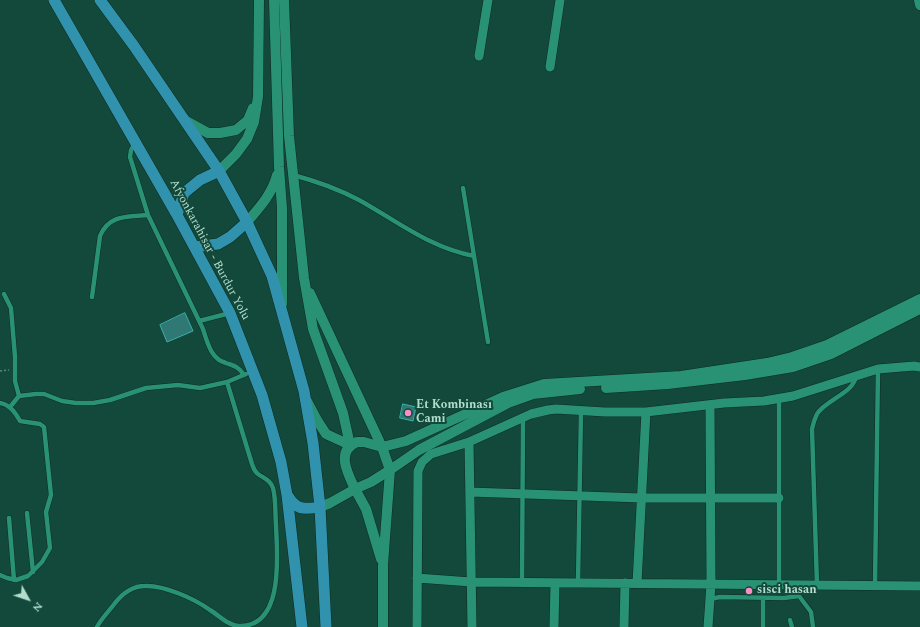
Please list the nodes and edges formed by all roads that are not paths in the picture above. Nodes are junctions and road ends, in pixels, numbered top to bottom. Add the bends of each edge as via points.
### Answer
1 (54, 0) edge
2 (100, 0) edge
3 (259, 0) edge
4 (274, 0) edge
5 (284, 0) edge
6 (488, 0) edge
7 (560, 0) edge
8 (919, 0) edge
9 (920, 6) edge
10 (479, 56) dead end
11 (550, 67) dead end
12 (258, 97) junction
13 (186, 121) junction
14 (136, 142) junction
15 (279, 167) junction
16 (219, 172) junction
17 (293, 175) junction
18 (463, 188) dead end
19 (148, 215) junction
20 (178, 215) junction
21 (247, 222) junction
22 (195, 247) junction
23 (474, 256) junction
24 (304, 278) junction
25 (4, 294) dead end
26 (92, 296) dead end
27 (920, 299) edge
28 (920, 309) edge
29 (282, 310) junction
30 (230, 313) junction
31 (199, 321) junction
32 (488, 342) dead end
33 (920, 367) edge
34 (878, 369) junction
35 (248, 373) junction
36 (856, 376) junction
37 (228, 382) junction
38 (19, 396) junction
39 (305, 396) junction
40 (779, 399) junction
41 (0, 403) edge
42 (710, 405) junction
43 (10, 407) junction
44 (580, 411) junction
45 (646, 412) junction
46 (523, 418) junction
47 (469, 442) junction
48 (350, 445) junction
49 (382, 447) junction
50 (390, 470) junction
51 (355, 489) junction
52 (470, 492) junction
53 (522, 494) junction
54 (288, 495) junction
55 (580, 496) junction
56 (641, 498) junction
57 (711, 498) junction
58 (779, 498) junction
59 (320, 507) junction
60 (26, 513) dead end
61 (9, 518) dead end
62 (383, 565) junction
63 (33, 572) junction
64 (0, 575) edge
65 (417, 578) junction
66 (14, 580) junction
67 (471, 582) junction
68 (522, 582) junction
69 (555, 583) junction
70 (578, 583) junction
71 (625, 583) junction
72 (637, 583) junction
73 (711, 584) junction
74 (779, 584) junction
75 (795, 585) junction
76 (817, 585) junction
77 (875, 585) junction
78 (920, 586) edge
79 (799, 596) junction
80 (710, 598) junction
81 (763, 598) junction
82 (790, 620) dead end
83 (97, 627) edge
84 (240, 627) edge
85 (302, 627) edge
86 (326, 627) edge
87 (383, 627) edge
88 (417, 627) edge
89 (472, 627) edge
90 (554, 627) edge
91 (624, 627) edge
92 (708, 627) edge
93 (763, 627) edge
94 (792, 627) edge
95 (813, 627) edge

1 - 14 highway, Afyonkarahisar - Burdur Yolu
2 - 13 highway
3 - 12 main road
4 - 15 main road
5 - 17 main road
6 - 10 street
7 - 11 street
8 - 9 main road
12 - 13 main road via 248,120 236,130 208,133
12 - 16 main road via 254,122 247,139
13 - 16 highway
14 - 19 lane via 130,157
14 - 20 highway, Afyonkarahisar - Burdur Yolu
15 - 21 main road via 274,185 266,199
15 - 29 main road via 282,208
16 - 20 highway via 200,180 184,193
16 - 21 highway
17 - 23 lane via 347,194 436,244
17 - 24 main road
18 - 23 lane
19 - 26 lane via 116,218 104,227 100,236
19 - 31 lane
20 - 22 highway, Afyonkarahisar - Burdur Yolu
21 - 22 highway via 218,244
21 - 29 highway via 272,276
22 - 30 highway, Afyonkarahisar - Burdur Yolu
23 - 32 lane
24 - 48 main road via 313,329 343,412
24 - 49 main road
25 - 38 lane via 11,308 15,381
27 - 49 main road via 827,345 792,357 681,376 544,384 504,396 406,441
28 - 50 main road via 831,354 793,367 668,384 569,389 532,394 508,403 420,450
29 - 39 highway
30 - 31 lane
30 - 35 highway, Afyonkarahisar - Burdur Yolu
31 - 35 lane via 211,351 220,360
33 - 34 street
34 - 36 street
34 - 77 lane
35 - 37 lane
35 - 54 highway, Afyonkarahisar - Burdur Yolu via 262,396
36 - 40 street
36 - 76 lane via 855,382 818,413 812,429
37 - 38 lane via 200,388 178,385 155,386 92,403 62,401 48,395
37 - 84 lane via 252,464 256,472 265,477 272,487 277,554 274,593 270,607 255,622
38 - 43 lane
39 - 48 main road via 326,434
39 - 59 highway
40 - 42 street
40 - 58 lane
41 - 43 lane
42 - 45 street
42 - 57 street
43 - 63 lane via 20,421 40,424 45,429 51,495 46,512 50,548
44 - 45 street
44 - 46 street via 552,409
44 - 55 lane
45 - 56 street
46 - 47 street
46 - 53 lane
47 - 52 street
47 - 65 street via 431,454 420,466
48 - 49 main road via 364,442
48 - 51 main road via 346,451 345,465
49 - 50 main road
50 - 51 main road
50 - 62 main road
51 - 59 main road
51 - 62 main road via 366,509
52 - 53 street
52 - 67 street
53 - 55 street
53 - 68 lane
54 - 59 highway via 293,503 301,508
54 - 85 highway, Afyonkarahisar - Burdur Yolu
55 - 56 street
55 - 70 lane
56 - 57 street
56 - 72 street
57 - 58 street
57 - 73 street
58 - 74 lane
59 - 86 highway
60 - 63 lane
61 - 66 lane
62 - 87 main road
63 - 66 lane via 24,578
64 - 66 lane
65 - 67 street
65 - 88 street
67 - 68 street
67 - 89 street
68 - 69 street
69 - 70 street
69 - 90 street
70 - 71 street
71 - 72 street
71 - 91 street
72 - 73 street
73 - 74 street
73 - 80 street
74 - 75 street
75 - 76 street
75 - 79 lane
76 - 77 street
77 - 78 street
79 - 81 lane
79 - 95 lane via 809,608
80 - 81 lane
80 - 92 street
81 - 93 lane
82 - 94 lane
83 - 84 lane via 125,593 136,587 146,586 183,595 229,624

